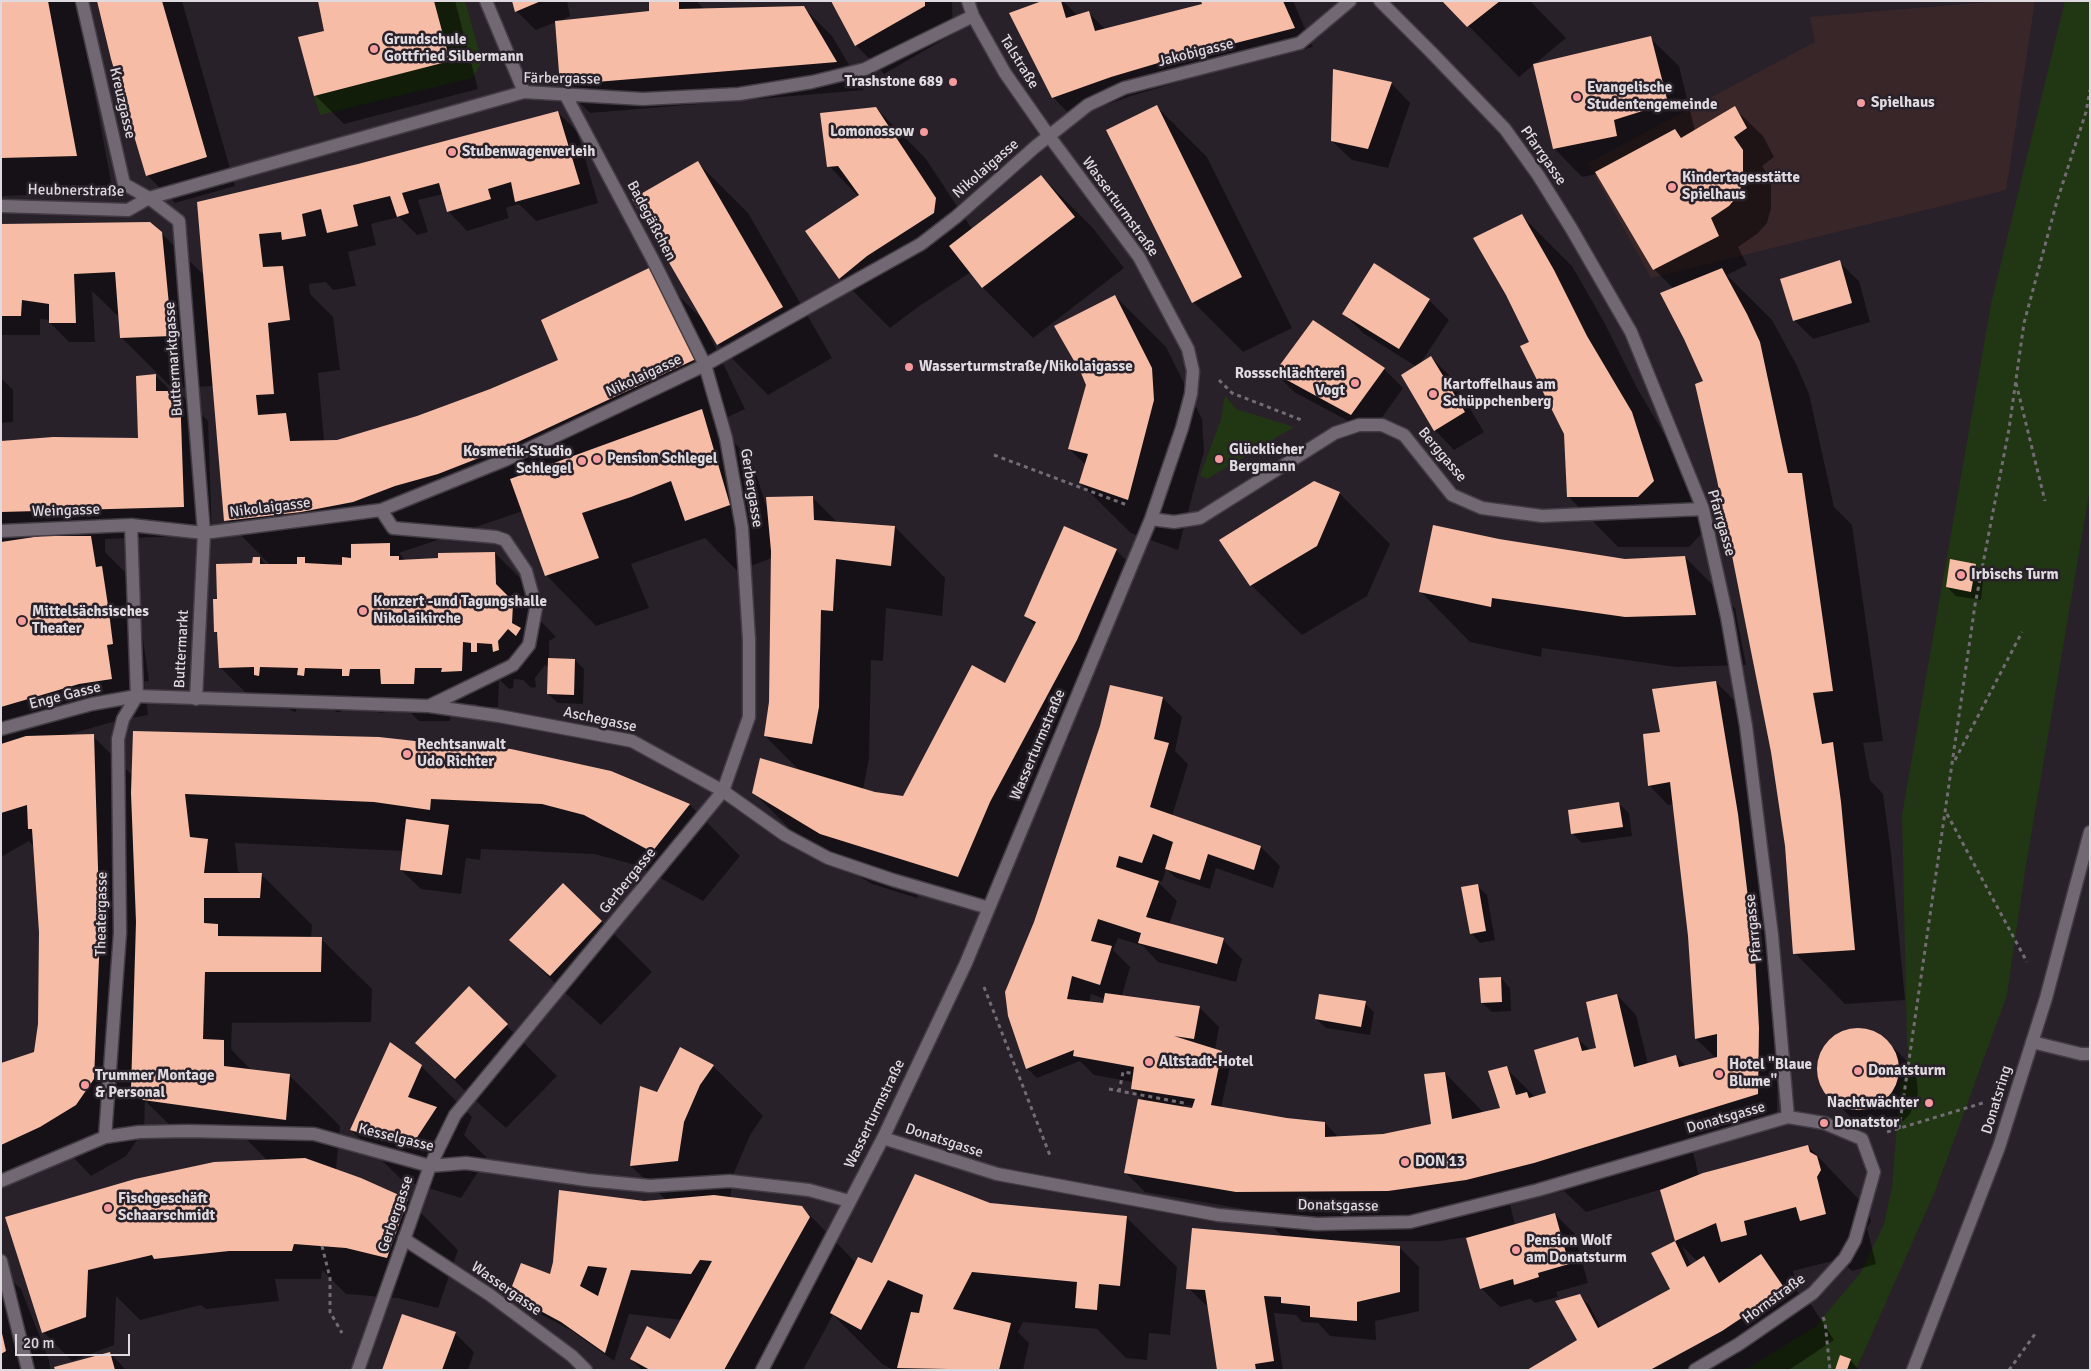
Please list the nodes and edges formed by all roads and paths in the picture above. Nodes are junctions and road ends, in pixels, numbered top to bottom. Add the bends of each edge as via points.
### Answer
1 (82, 1) edge
2 (486, 1) edge
3 (968, 1) edge
4 (1350, 1) edge
5 (1380, 1) edge
6 (973, 16) junction
7 (2090, 90) edge
8 (524, 92) junction
9 (565, 94) junction
10 (1049, 136) junction
11 (149, 198) junction
12 (1, 206) edge
13 (1188, 349) junction
14 (705, 365) junction
15 (2016, 382) junction
16 (1335, 432) junction
17 (994, 455) dead end
18 (2045, 501) dead end
19 (1130, 506) dead end
20 (1703, 509) junction
21 (381, 510) junction
22 (1151, 519) junction
23 (131, 525) junction
24 (1, 531) edge
25 (204, 533) junction
26 (2022, 632) dead end
27 (137, 696) junction
28 (196, 699) junction
29 (429, 706) junction
30 (1, 729) edge
31 (1954, 764) junction
32 (723, 791) junction
33 (1947, 813) junction
34 (2090, 832) edge
35 (989, 908) junction
36 (966, 963) junction
37 (2046, 998) junction
38 (2032, 1042) junction
39 (2090, 1054) edge
40 (1131, 1073) dead end
41 (1110, 1089) dead end
42 (1119, 1092) junction
43 (2016, 1093) junction
44 (1184, 1103) dead end
45 (1788, 1117) junction
46 (104, 1137) junction
47 (882, 1138) junction
48 (1059, 1164) dead end
49 (430, 1166) junction
50 (1, 1181) edge
51 (849, 1201) junction
52 (404, 1239) junction
53 (322, 1246) dead end
54 (1, 1262) edge
55 (1813, 1293) junction
56 (2035, 1334) dead end
57 (363, 1357) junction
58 (28, 1370) edge
59 (358, 1370) edge
60 (586, 1370) edge
61 (762, 1370) edge
62 (1695, 1370) edge
63 (1830, 1370) edge
64 (1913, 1370) edge
65 (2009, 1370) edge

1 - 11 street, Kreuzgasse via 124,184
2 - 8 street
3 - 6 street, Talstraße
4 - 10 street, Jakobigasse via 1300,43 1124,88 1088,104
5 - 20 street, Pfarrgasse via 1505,130 1538,175 1631,332
6 - 9 street, Färbergasse via 864,69 812,82 739,94 643,99
6 - 10 street, Talstraße via 1005,73
7 - 15 path via 2024,324
8 - 9 street, Färbergasse
8 - 11 street, Färbergasse
9 - 14 street, Badegäßchen
10 - 13 street, Wasserturmstraße via 1139,257
10 - 14 street, Nikolaigasse via 921,244
11 - 12 street, Heubnerstraße via 128,210
11 - 25 street, Buttermarktgasse via 179,221
13 - 16 path via 1232,393
13 - 22 street, Wasserturmstraße via 1193,372 1191,394
14 - 21 street, Nikolaigasse via 505,460
14 - 32 street, Gerbergasse via 726,438 740,519 749,639 749,717
15 - 18 path
15 - 31 path via 1975,605
16 - 20 street, Berggasse via 1359,425 1382,425 1404,435 1452,495 1482,508 1542,516
16 - 22 street, Berggasse via 1200,518 1174,522
17 - 19 path
20 - 45 street, Pfarrgasse via 1727,617 1746,726 1772,934
21 - 25 street, Nikolaigasse
21 - 29 street via 393,528 505,540 526,571 536,602 529,645 513,664
22 - 35 street, Wasserturmstraße
23 - 24 street, Weingasse
23 - 25 street
23 - 27 street
25 - 28 street, Buttermarkt
26 - 31 path
27 - 28 street, Buttermarkt
27 - 30 street, Enge Gasse via 92,704
27 - 46 street, Theatergasse via 124,719 118,739 120,933
28 - 29 street, Aschegasse
29 - 32 street, Aschegasse via 632,741
31 - 33 path
32 - 35 street, Aschegasse via 785,835 828,858
32 - 49 street, Gerbergasse via 469,1097 455,1115
33 - 37 path
33 - 43 path via 1899,1128
34 - 37 street, Donatsring
35 - 36 street, Wasserturmstraße
36 - 47 street, Wasserturmstraße
36 - 48 path via 985,988 1051,1158
37 - 38 street, Donatsring
38 - 39 street
38 - 43 street, Donatsring
40 - 42 path via 1123,1072
41 - 42 path
42 - 44 path
43 - 64 street, Donatsring via 1999,1147
45 - 47 street, Donatsgasse via 1538,1190 1410,1222 1317,1224 1218,1215 997,1174
45 - 55 street, Hornstraße via 1824,1123 1862,1139 1874,1172 1855,1240 1844,1258
46 - 49 street, Kesselgasse via 188,1131 314,1134
46 - 50 street, Kesselgasse
47 - 51 street, Wasserturmstraße
49 - 51 street, Kesselgasse via 466,1163 650,1186 730,1181 809,1190
49 - 52 street, Gerbergasse
51 - 61 street, Wasserturmstraße
52 - 57 street, Gerbergasse
52 - 60 street, Wassergasse via 490,1295
53 - 57 path via 330,1278 330,1312 354,1353
54 - 58 street
55 - 62 street, Hornstraße
55 - 63 path via 1825,1322
56 - 65 path
57 - 59 street, Gerbergasse

